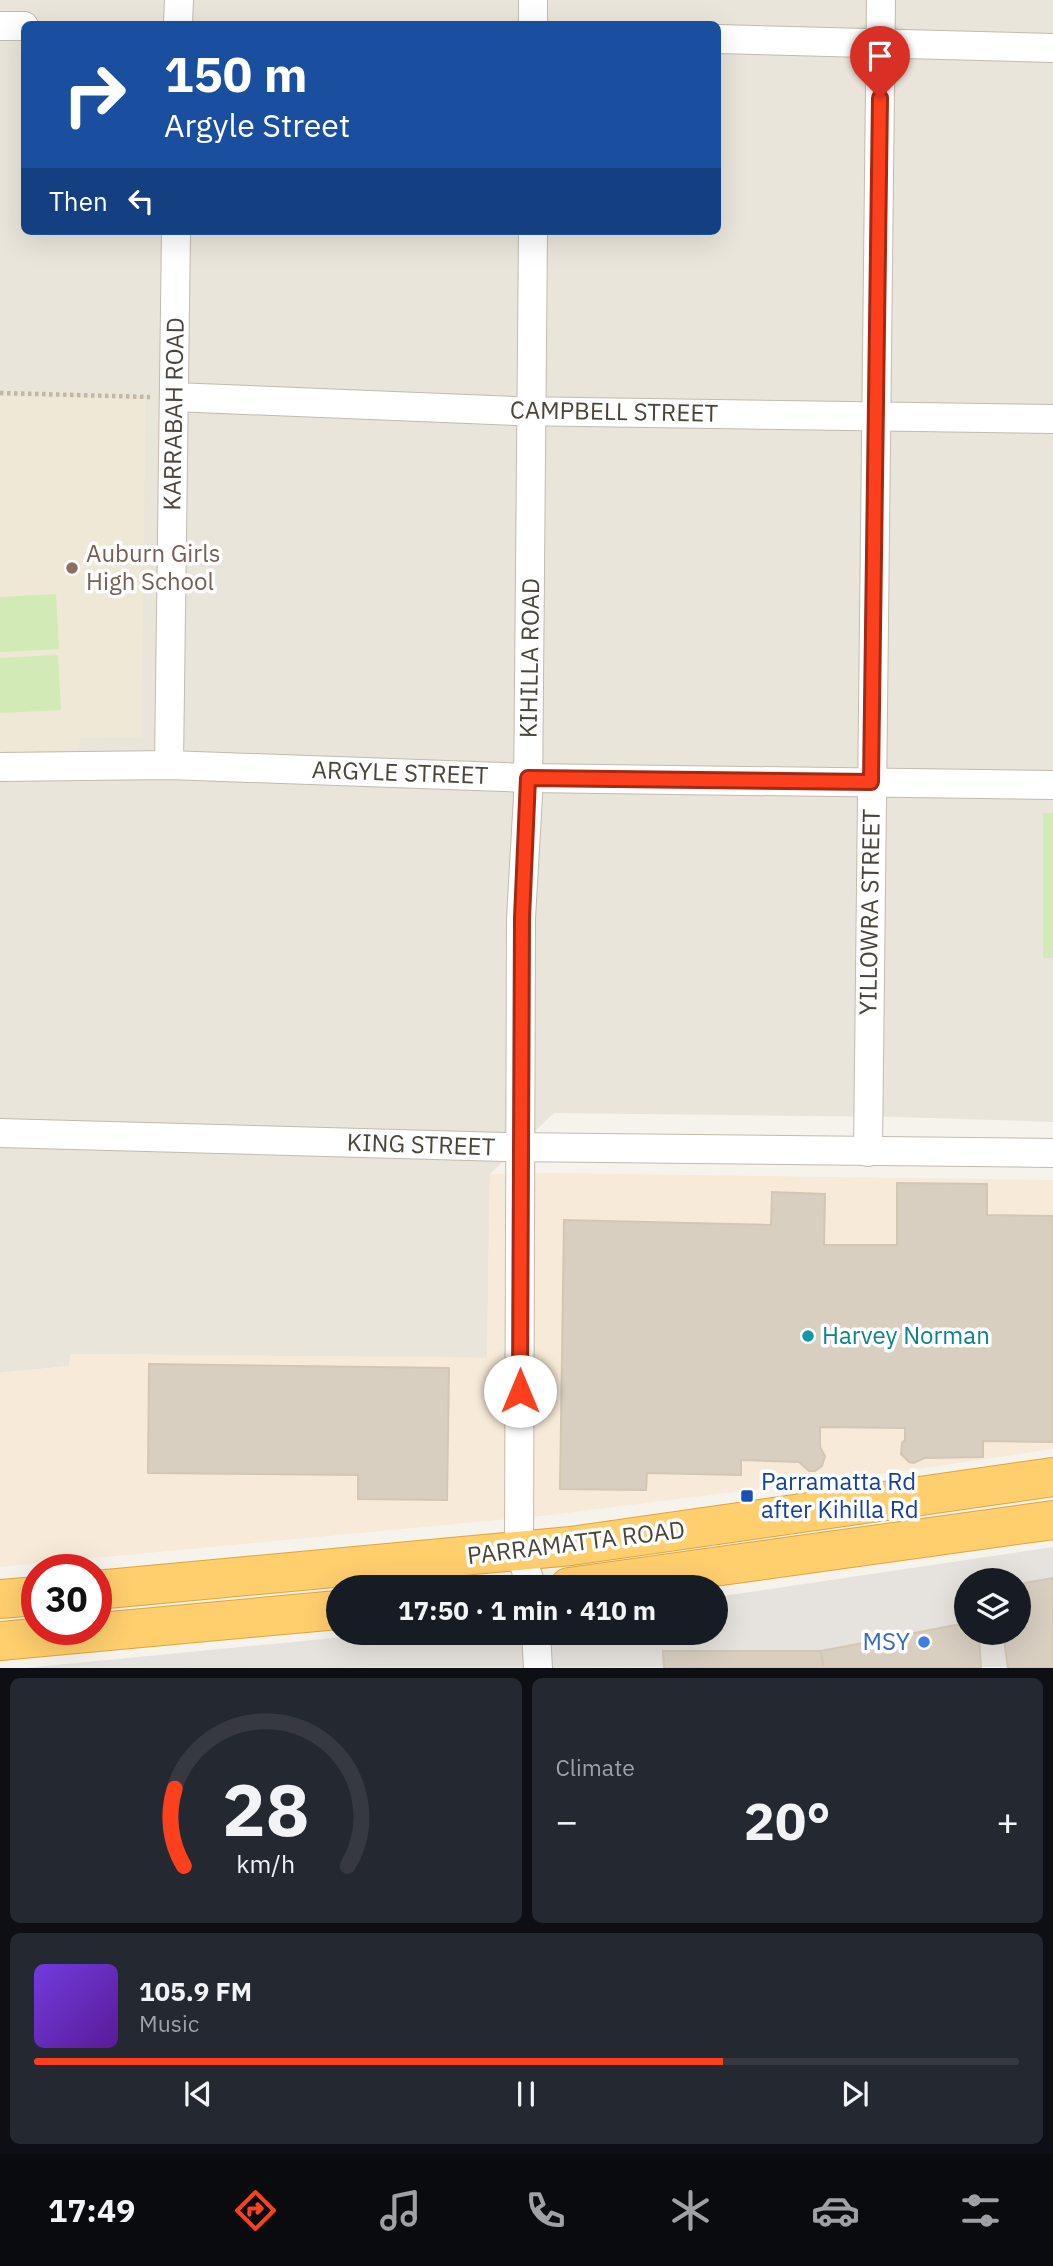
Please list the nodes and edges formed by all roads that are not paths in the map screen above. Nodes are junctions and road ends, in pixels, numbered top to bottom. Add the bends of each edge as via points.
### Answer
1 (179, 0) edge
2 (533, 0) edge
3 (881, 0) edge
4 (178, 21) edge
5 (533, 21) edge
6 (0, 26) edge
7 (21, 26) edge
8 (721, 39) edge
9 (880, 43) junction
10 (1053, 48) edge
11 (176, 235) edge
12 (533, 235) edge
13 (174, 397) junction
14 (532, 411) junction
15 (876, 416) junction
16 (1053, 419) edge
17 (169, 765) junction
18 (0, 767) edge
19 (528, 778) junction
20 (871, 782) junction
21 (1053, 785) edge
22 (0, 1133) edge
23 (521, 1147) junction
24 (868, 1152) junction
25 (1053, 1153) edge
26 (1053, 1477) edge
27 (1053, 1520) edge
28 (519, 1551) junction
29 (528, 1575) edge
30 (656, 1575) edge
31 (112, 1589) edge
32 (21, 1597) edge
33 (0, 1599) edge
34 (326, 1611) edge
35 (0, 1641) edge
36 (537, 1645) edge
37 (538, 1668) edge

1 - 4 street
2 - 5 street
3 - 9 street, YILLOWRA STREET
6 - 7 street
8 - 9 street
9 - 10 street
9 - 15 street, YILLOWRA STREET
11 - 13 street, KARRABAH ROAD
12 - 14 street, KIHILLA ROAD
13 - 14 street, CAMPBELL STREET
13 - 17 street, KARRABAH ROAD
14 - 15 street, CAMPBELL STREET
14 - 19 street, KIHILLA ROAD
15 - 16 street, CAMPBELL STREET
15 - 20 street, YILLOWRA STREET
17 - 18 street, ARGYLE STREET
17 - 19 street, ARGYLE STREET
19 - 20 street, ARGYLE STREET
19 - 23 street, KIHILLA ROAD
20 - 21 street, ARGYLE STREET
20 - 24 street, YILLOWRA STREET
22 - 23 street, KING STREET
23 - 24 street, KING STREET
23 - 28 street, KIHILLA ROAD
24 - 25 street, KING STREET
26 - 28 highway, PARRAMATTA ROAD
27 - 30 highway, PARRAMATTA ROAD
28 - 29 street, KIHILLA ROAD
28 - 31 highway, PARRAMATTA ROAD
32 - 33 highway
34 - 35 highway
36 - 37 street

